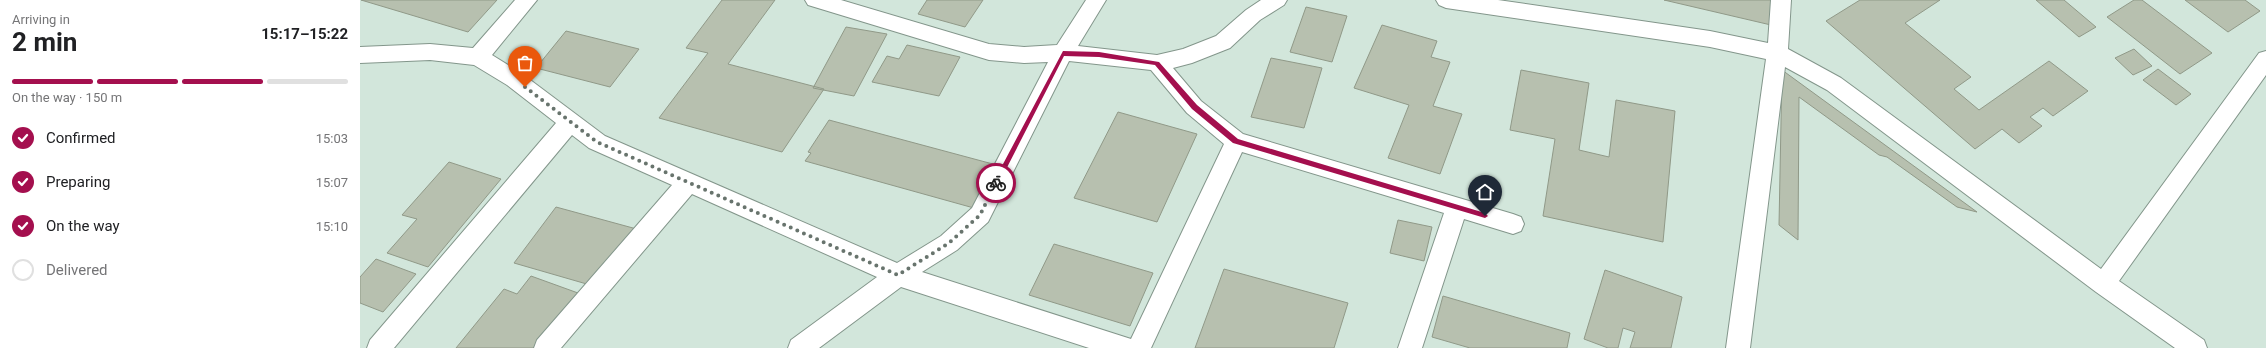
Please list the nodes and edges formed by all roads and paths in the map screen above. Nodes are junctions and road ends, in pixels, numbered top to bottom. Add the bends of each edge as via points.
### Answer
1 (528, 0) edge
2 (815, 0) edge
3 (1096, 0) edge
4 (1277, 0) edge
5 (1446, 0) edge
6 (1781, 0) edge
7 (1486, 3) edge
8 (1777, 52) junction
9 (1063, 53) junction
10 (360, 55) edge
11 (478, 57) junction
12 (2266, 59) edge
13 (1157, 63) junction
14 (570, 122) junction
15 (1236, 141) junction
16 (689, 182) junction
17 (1457, 207) junction
18 (1513, 224) dead end
19 (898, 275) junction
20 (2104, 284) junction
21 (379, 348) edge
22 (546, 348) edge
23 (800, 348) edge
24 (1124, 348) edge
25 (1139, 348) edge
26 (1410, 348) edge
27 (1738, 348) edge
28 (2195, 348) edge

1 - 11 street
2 - 9 street via 989,52 1024,55
3 - 9 street
4 - 13 street via 1253,15 1223,42 1185,57
5 - 7 street
6 - 8 street
7 - 8 street
8 - 20 street via 1834,84
8 - 27 street
9 - 13 street
9 - 19 street via 980,215 949,243
10 - 11 street via 430,52
11 - 14 street via 514,79
12 - 20 street
13 - 15 street via 1194,107
14 - 16 street via 597,142
14 - 21 street
15 - 17 street
15 - 25 street
16 - 19 street
16 - 22 street
17 - 18 street
17 - 26 street
19 - 23 street
19 - 24 street
20 - 28 street

